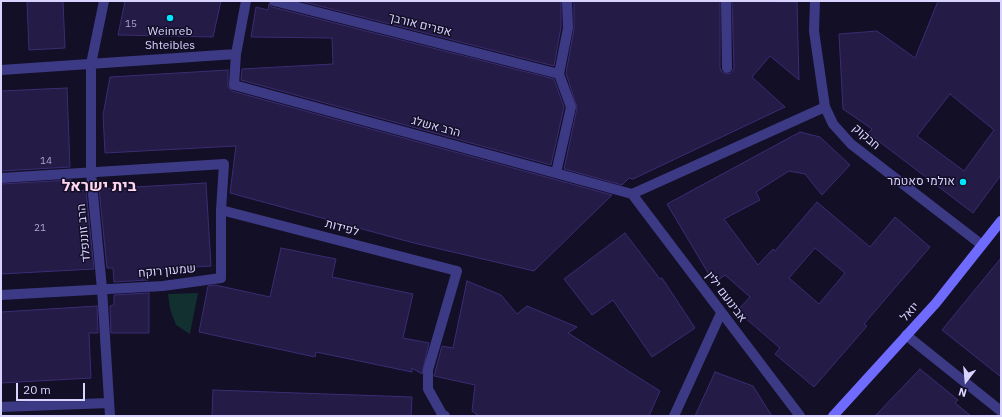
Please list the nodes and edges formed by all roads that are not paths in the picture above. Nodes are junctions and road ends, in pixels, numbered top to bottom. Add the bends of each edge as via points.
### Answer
1 (104, 1) edge
2 (246, 1) edge
3 (274, 1) edge
4 (566, 1) edge
5 (726, 1) edge
6 (815, 1) edge
7 (236, 54) junction
8 (91, 64) junction
9 (727, 68) dead end
10 (1, 70) edge
11 (559, 74) junction
12 (825, 107) junction
13 (91, 173) junction
14 (556, 173) junction
15 (1, 178) edge
16 (632, 194) junction
17 (221, 210) junction
18 (1001, 221) edge
19 (982, 245) junction
20 (102, 289) junction
21 (1, 295) edge
22 (722, 313) junction
23 (906, 335) junction
24 (108, 403) junction
25 (1, 407) edge
26 (1001, 411) edge
27 (110, 416) edge
28 (445, 416) edge
29 (674, 416) edge
30 (800, 416) edge
31 (834, 416) edge

1 - 8 street, הרב זוננפלד
2 - 7 street
3 - 11 street, אפרים אורבך
4 - 11 street via 568,28
5 - 9 street
6 - 12 street, חבקוק via 814,31
7 - 8 street
7 - 14 street, הרב אשלג via 234,85
8 - 10 street
8 - 13 street, הרב זוננפלד
11 - 14 street via 571,107
12 - 16 street
12 - 19 street, חבקוק via 833,124 851,144
13 - 15 street
13 - 17 street, שמעון רוקח via 224,164
13 - 20 street, הרב זוננפלד
14 - 16 street, הרב אשלג
16 - 22 street, אבינועם ילין
17 - 20 street, שמעון רוקח via 220,278 162,286
17 - 28 street, לפידות via 457,271 428,370 428,389
18 - 19 street, יואל
19 - 23 street, יואל via 936,303
20 - 21 street, שמעון רוקח
20 - 24 street, הרב זוננפלד
22 - 29 street
22 - 30 street, אבינועם ילין
23 - 26 street
23 - 31 street, יואל
24 - 25 street
24 - 27 street, הרב זוננפלד

